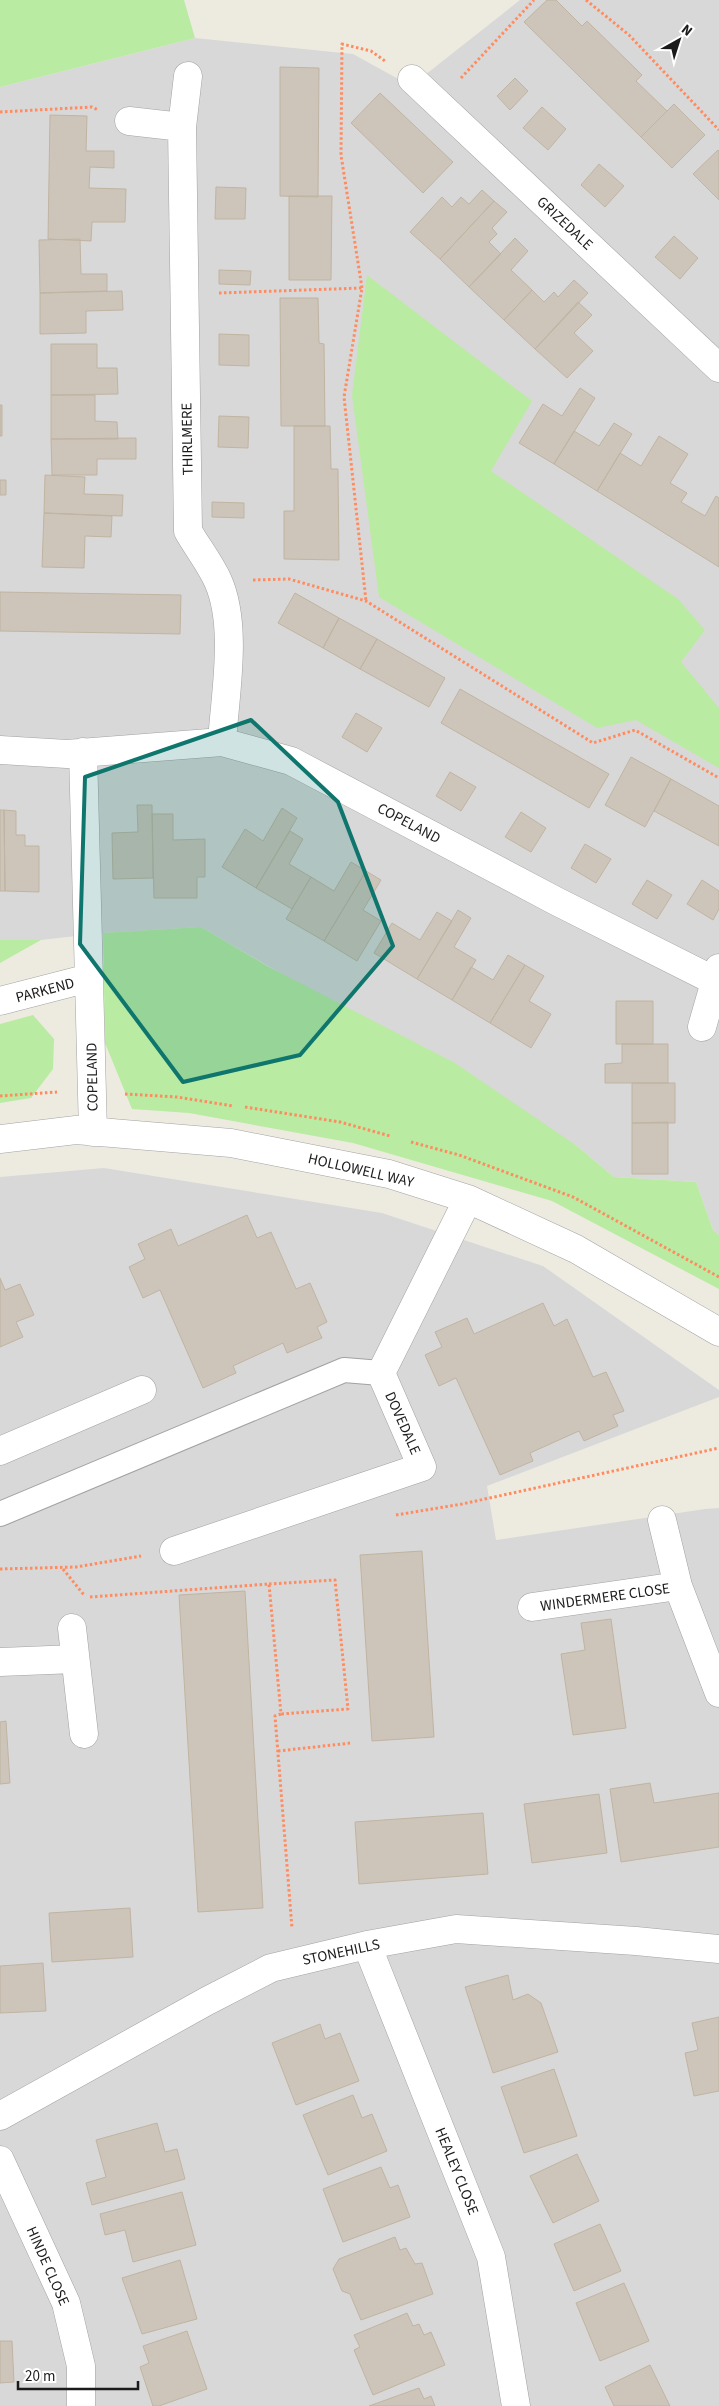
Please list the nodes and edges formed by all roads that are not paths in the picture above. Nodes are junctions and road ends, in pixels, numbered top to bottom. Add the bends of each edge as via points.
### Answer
1 (188, 76) dead end
2 (412, 79) road end
3 (129, 121) road end
4 (182, 127) junction
5 (719, 368) edge
6 (222, 742) junction
7 (0, 750) edge
8 (84, 752) junction
9 (717, 974) edge
10 (89, 978) junction
11 (0, 1001) edge
12 (702, 1027) dead end
13 (93, 1132) junction
14 (0, 1140) edge
15 (468, 1199) junction
16 (719, 1332) edge
17 (381, 1373) junction
18 (142, 1390) dead end
19 (0, 1451) edge
20 (0, 1514) edge
21 (662, 1520) dead end
22 (174, 1550) dead end
23 (678, 1586) junction
24 (532, 1607) dead end
25 (72, 1628) dead end
26 (75, 1659) junction
27 (0, 1662) edge
28 (719, 1693) edge
29 (84, 1734) dead end
30 (367, 1945) junction
31 (719, 1949) edge
32 (0, 2116) edge
33 (0, 2160) edge
34 (81, 2406) edge
35 (516, 2406) edge

1 - 4 street, THIRLMERE
2 - 5 street, GRIZEDALE
3 - 4 street
4 - 6 street, THIRLMERE via 188,531 218,580 226,607 228,656
6 - 8 street, COPELAND
6 - 9 street, COPELAND via 291,761 556,901
7 - 8 street, COPELAND
8 - 10 street, COPELAND
9 - 12 street, COPELAND
10 - 11 street, PARKEND
10 - 13 street, COPELAND
13 - 14 street, HOLLOWELL WAY via 76,1130
13 - 15 street, HOLLOWELL WAY via 230,1143 389,1174
15 - 16 street, HOLLOWELL WAY via 576,1250
15 - 17 street, DOVEDALE
17 - 20 lane via 344,1370
17 - 22 street, DOVEDALE via 422,1467
18 - 19 street
21 - 23 street, WINDERMERE CLOSE
23 - 24 street, WINDERMERE CLOSE
23 - 28 street, WINDERMERE CLOSE
25 - 26 street
26 - 27 street
26 - 29 street
30 - 31 street, STONEHILLS via 456,1929
30 - 32 street, STONEHILLS via 271,1968 207,2000
30 - 35 street, HEALEY CLOSE via 491,2257
33 - 34 street, HINDE CLOSE via 66,2303 81,2366

